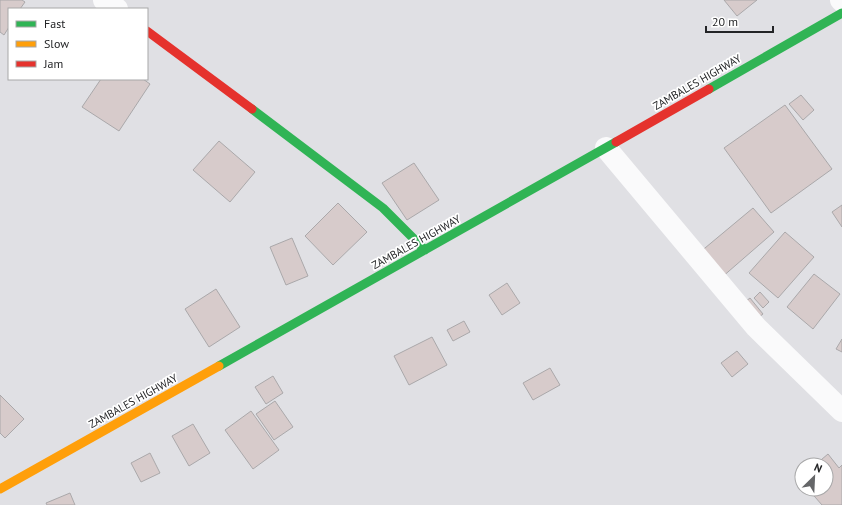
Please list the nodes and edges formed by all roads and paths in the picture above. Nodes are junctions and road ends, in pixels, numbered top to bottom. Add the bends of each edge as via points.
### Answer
1 (104, 0) edge
2 (116, 8) edge
3 (842, 13) edge
4 (148, 31) edge
5 (606, 148) junction
6 (425, 250) junction
7 (842, 411) edge
8 (0, 490) edge

1 - 2 street
3 - 5 main road, ZAMBALES HIGHWAY
4 - 6 main road via 383,208
5 - 6 main road, ZAMBALES HIGHWAY
5 - 7 street via 756,327
6 - 8 main road, ZAMBALES HIGHWAY

